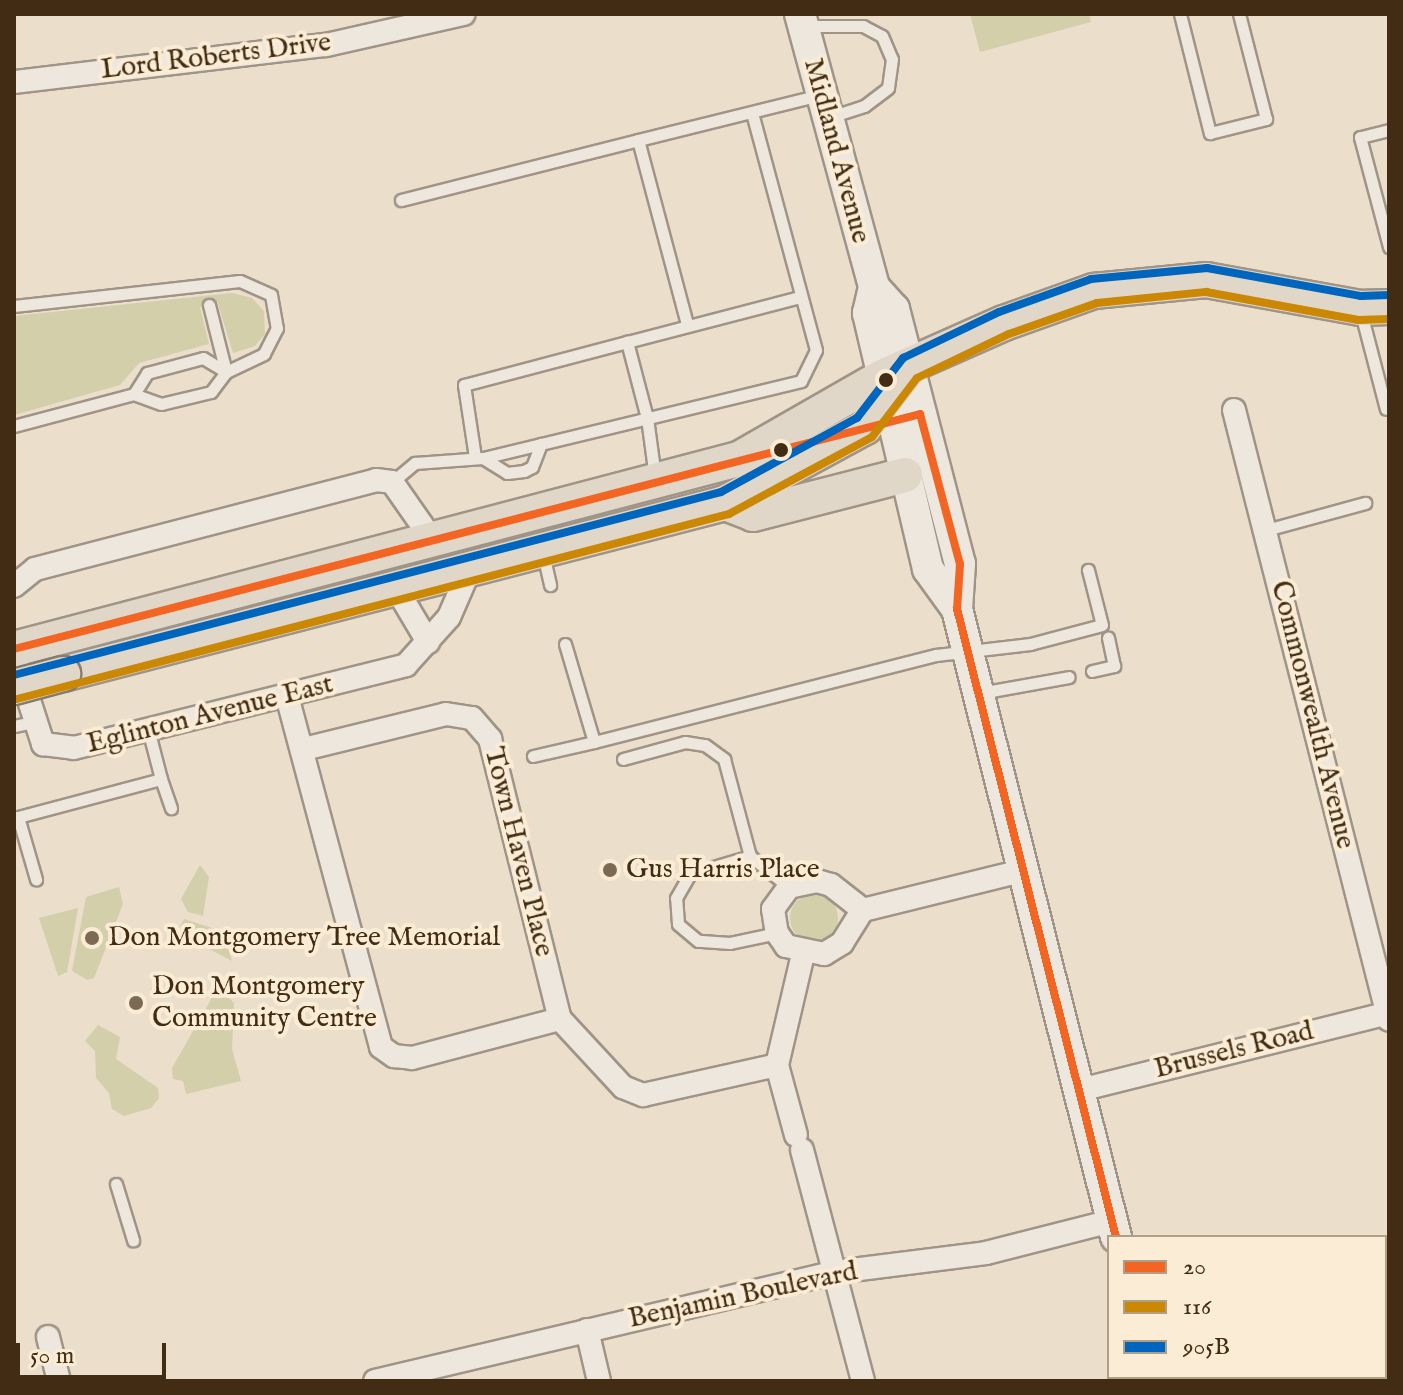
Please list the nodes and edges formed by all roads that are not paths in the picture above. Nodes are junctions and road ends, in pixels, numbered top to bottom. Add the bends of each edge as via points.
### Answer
1 (464, 14) edge
2 (1180, 14) edge
3 (1239, 14) edge
4 (801, 20) edge
5 (14, 82) edge
6 (823, 107) junction
7 (752, 112) junction
8 (1389, 130) edge
9 (638, 140) junction
10 (401, 200) dead end
11 (1389, 247) edge
12 (800, 297) junction
13 (209, 305) dead end
14 (14, 306) edge
15 (1375, 308) edge
16 (687, 324) junction
17 (627, 342) junction
18 (226, 372) junction
19 (893, 381) junction
20 (134, 394) junction
21 (1386, 409) dead end
22 (1234, 410) dead end
23 (647, 418) junction
24 (14, 426) edge
25 (541, 444) junction
26 (479, 458) junction
27 (905, 475) junction
28 (656, 481) junction
29 (392, 482) junction
30 (725, 503) junction
31 (1365, 503) dead end
32 (1266, 530) junction
33 (431, 538) junction
34 (1088, 570) dead end
35 (469, 571) junction
36 (14, 584) edge
37 (396, 588) junction
38 (957, 609) junction
39 (1108, 638) dead end
40 (428, 642) junction
41 (565, 644) dead end
42 (968, 649) junction
43 (14, 651) edge
44 (1092, 671) dead end
45 (1069, 677) dead end
46 (14, 687) edge
47 (979, 693) junction
48 (287, 696) junction
49 (23, 724) edge
50 (148, 729) junction
51 (594, 742) junction
52 (304, 749) junction
53 (533, 756) dead end
54 (623, 759) dead end
55 (161, 779) junction
56 (171, 808) dead end
57 (16, 818) edge
58 (750, 856) junction
59 (1026, 870) junction
60 (36, 879) dead end
61 (789, 887) junction
62 (863, 910) junction
63 (777, 933) junction
64 (803, 954) junction
65 (1388, 1016) edge
66 (560, 1019) junction
67 (777, 1065) junction
68 (1080, 1090) junction
69 (116, 1184) dead end
70 (1114, 1229) edge
71 (133, 1240) dead end
72 (836, 1272) junction
73 (587, 1330) junction
74 (48, 1337) dead end
75 (59, 1381) edge
76 (375, 1381) edge
77 (599, 1381) edge
78 (863, 1381) edge

1 - 5 street, Lord Roberts Drive via 326,45
2 - 3 lane via 1210,133 1266,119
4 - 6 main road, Midland Avenue
4 - 6 lane via 863,26 882,36 892,59 888,88 864,106
6 - 7 lane
6 - 19 main road, Midland Avenue via 874,287 894,309
7 - 9 lane
7 - 12 lane
8 - 11 lane via 1360,137
9 - 10 lane
9 - 16 lane
12 - 16 lane
12 - 23 lane via 816,350 801,381
13 - 18 lane
14 - 18 lane via 221,281 252,283 272,298 276,337 261,356
15 - 19 main road, Eglinton Avenue East via 1206,280 1127,285 1004,323
15 - 21 lane
16 - 17 lane
17 - 23 lane
17 - 26 lane via 464,385
18 - 20 lane via 211,392 161,404
18 - 20 lane via 203,358 147,373
19 - 27 main road, Midland Avenue
19 - 28 main road, Eglinton Avenue East via 739,459
19 - 30 main road, Eglinton Avenue East via 865,427
19 - 38 main road, Midland Avenue via 960,564
20 - 24 lane
22 - 32 street, Commonwealth Avenue
23 - 25 lane
23 - 28 lane
25 - 26 lane
25 - 26 lane via 532,467 524,471 507,473
26 - 29 lane via 415,463
27 - 30 main road, Eglinton Avenue East via 753,514
27 - 38 main road, Midland Avenue via 928,569
28 - 33 main road, Eglinton Avenue East
29 - 33 street
29 - 36 street via 361,482 50,565
30 - 35 main road, Eglinton Avenue East via 546,569
31 - 32 lane
32 - 65 street, Commonwealth Avenue
33 - 43 main road, Eglinton Avenue East
34 - 42 lane via 1102,625 1030,644
35 - 37 main road, Eglinton Avenue East
35 - 40 street, Eglinton Avenue East via 449,617
37 - 40 street
37 - 46 main road, Eglinton Avenue East, bridge
38 - 42 main road, Midland Avenue
39 - 44 lane via 1114,666
40 - 48 street, Eglinton Avenue East via 418,656 391,671
41 - 51 lane
42 - 47 main road, Midland Avenue
42 - 51 lane
43 - 49 street, Eglinton Avenue East
45 - 47 lane
47 - 59 main road, Midland Avenue
48 - 50 street, Eglinton Avenue East
48 - 52 street
49 - 50 street, Eglinton Avenue East via 56,749
50 - 55 lane
51 - 53 lane
52 - 66 street, Town Haven Place via 446,714 472,718 485,729
52 - 66 street via 381,1047 394,1056 412,1058
54 - 58 lane via 685,742 705,745 724,759
55 - 56 lane
55 - 57 lane
57 - 60 lane
58 - 61 lane
58 - 63 lane via 690,874 676,898 678,924 698,941 730,943
59 - 62 street
59 - 68 main road, Midland Avenue
61 - 62 street via 804,881 831,885
61 - 63 street via 773,909
62 - 64 street via 835,950
63 - 64 street via 786,946
64 - 67 street
65 - 68 street, Brussels Road
66 - 67 street, Town Haven Place via 623,1087 643,1095
67 - 72 street
68 - 70 main road, Midland Avenue
69 - 71 lane
70 - 72 street, Benjamin Boulevard via 986,1253
72 - 73 street, Benjamin Boulevard
72 - 78 street
73 - 76 street, Benjamin Boulevard
73 - 77 street
74 - 75 street

